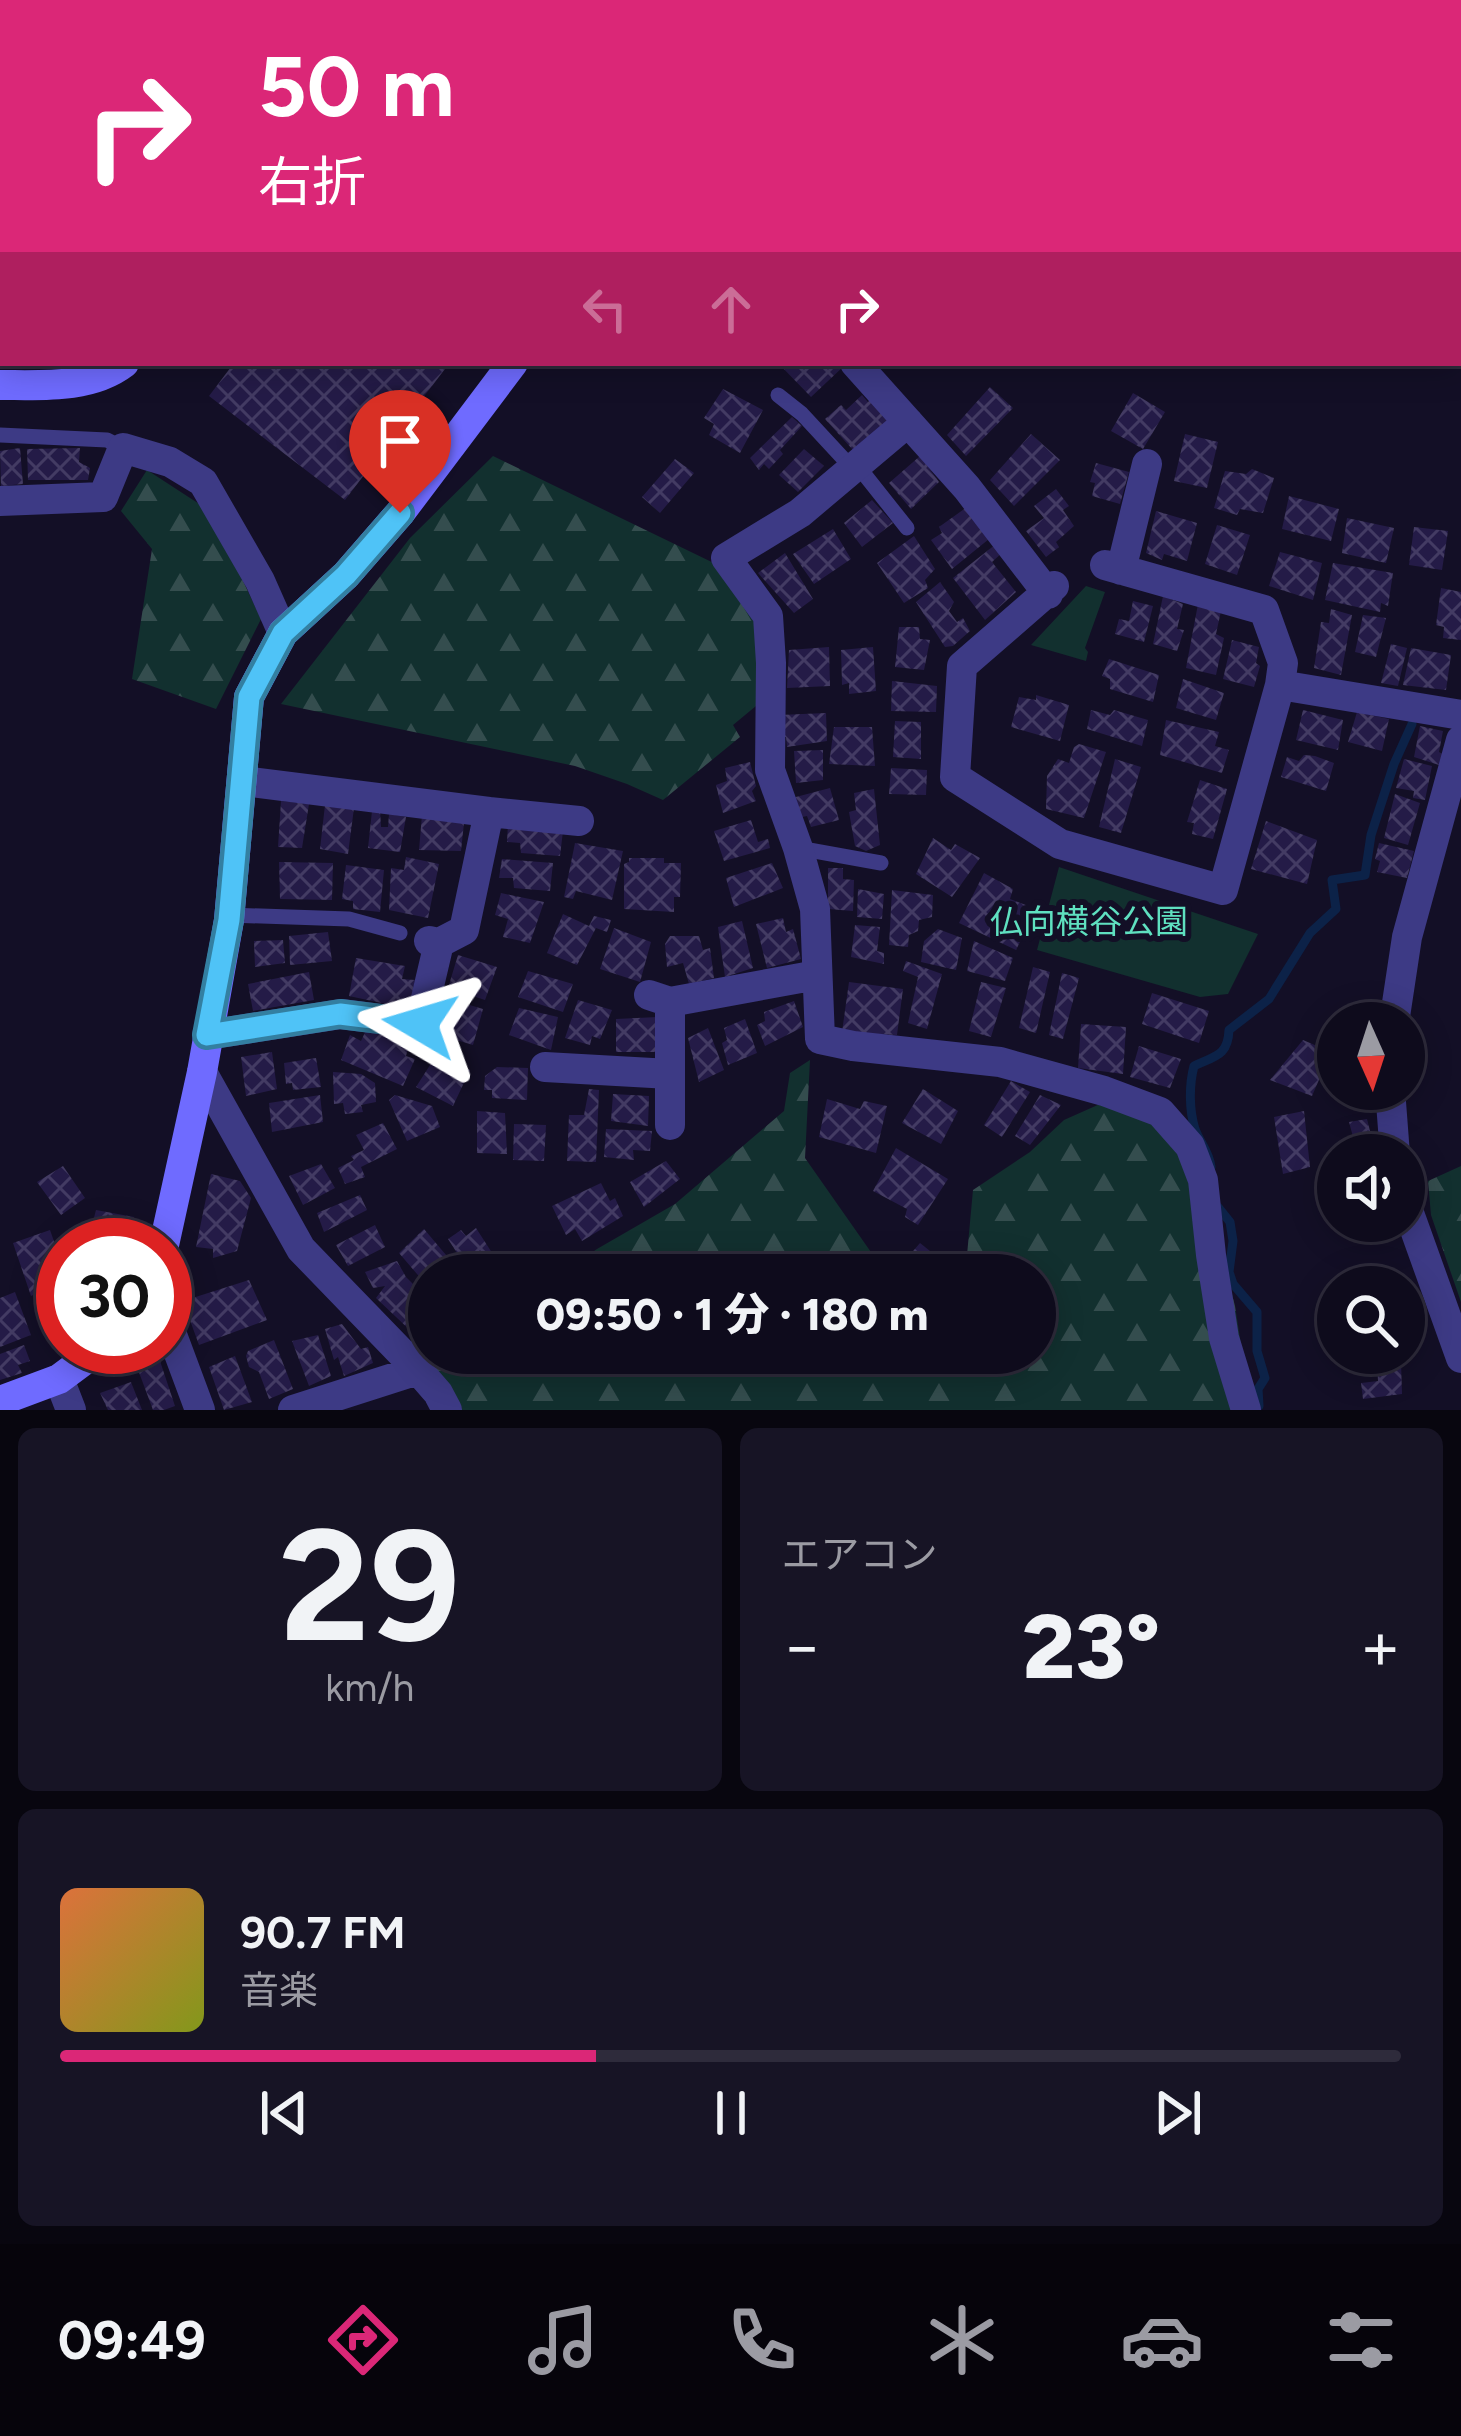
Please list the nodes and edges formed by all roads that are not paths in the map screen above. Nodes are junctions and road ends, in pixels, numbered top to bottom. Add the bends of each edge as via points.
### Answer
1 (120, 366) edge
2 (511, 366) edge
3 (858, 366) edge
4 (0, 385) edge
5 (778, 395) dead end
6 (908, 422) junction
7 (0, 435) edge
8 (123, 448) junction
9 (1147, 464) dead end
10 (855, 466) junction
11 (0, 501) edge
12 (907, 528) dead end
13 (283, 633) junction
14 (1280, 686) junction
15 (1461, 716) edge
16 (1461, 740) edge
17 (242, 781) junction
18 (489, 812) junction
19 (579, 821) dead end
20 (798, 848) junction
21 (880, 863) dead end
22 (229, 915) junction
23 (423, 939) junction
24 (817, 975) junction
25 (1397, 1002) edge
26 (207, 1035) junction
27 (545, 1067) dead end
28 (202, 1072) junction
29 (670, 1074) junction
30 (670, 1125) dead end
31 (170, 1218) edge
32 (1419, 1242) edge
33 (408, 1346) edge
34 (408, 1358) edge
35 (1461, 1358) edge
36 (65, 1374) edge
37 (187, 1374) edge
38 (428, 1374) edge
39 (59, 1378) junction
40 (0, 1401) edge
41 (71, 1410) edge
42 (200, 1410) edge
43 (293, 1410) edge
44 (447, 1410) edge
45 (1246, 1410) edge

1 - 4 street via 62,386
2 - 13 street via 400,513
3 - 6 street
5 - 10 lane
6 - 10 street
6 - 14 street via 1051,590 962,666 955,777 1060,844 1223,890
7 - 8 lane via 106,440
8 - 11 street via 103,497
8 - 13 street via 203,482
9 - 14 street via 1113,568 1264,610 1283,663
10 - 12 lane
10 - 20 street via 726,558 768,616 770,770
13 - 17 street via 249,697
14 - 15 street
16 - 25 street
17 - 18 street
17 - 22 street
18 - 19 street
18 - 23 street via 464,930
20 - 21 lane
20 - 24 street via 815,909
22 - 23 lane via 349,919
22 - 26 street
23 - 26 street via 420,1024 340,1014
24 - 29 street via 660,998
24 - 45 street via 820,1040 1000,1062 1160,1112 1190,1146 1203,1180 1224,1338
26 - 28 street
27 - 29 street
28 - 31 street
28 - 33 street via 302,1249
29 - 30 street
32 - 35 street
34 - 43 street
36 - 39 street
37 - 42 street
38 - 44 street
39 - 40 street
39 - 41 street

